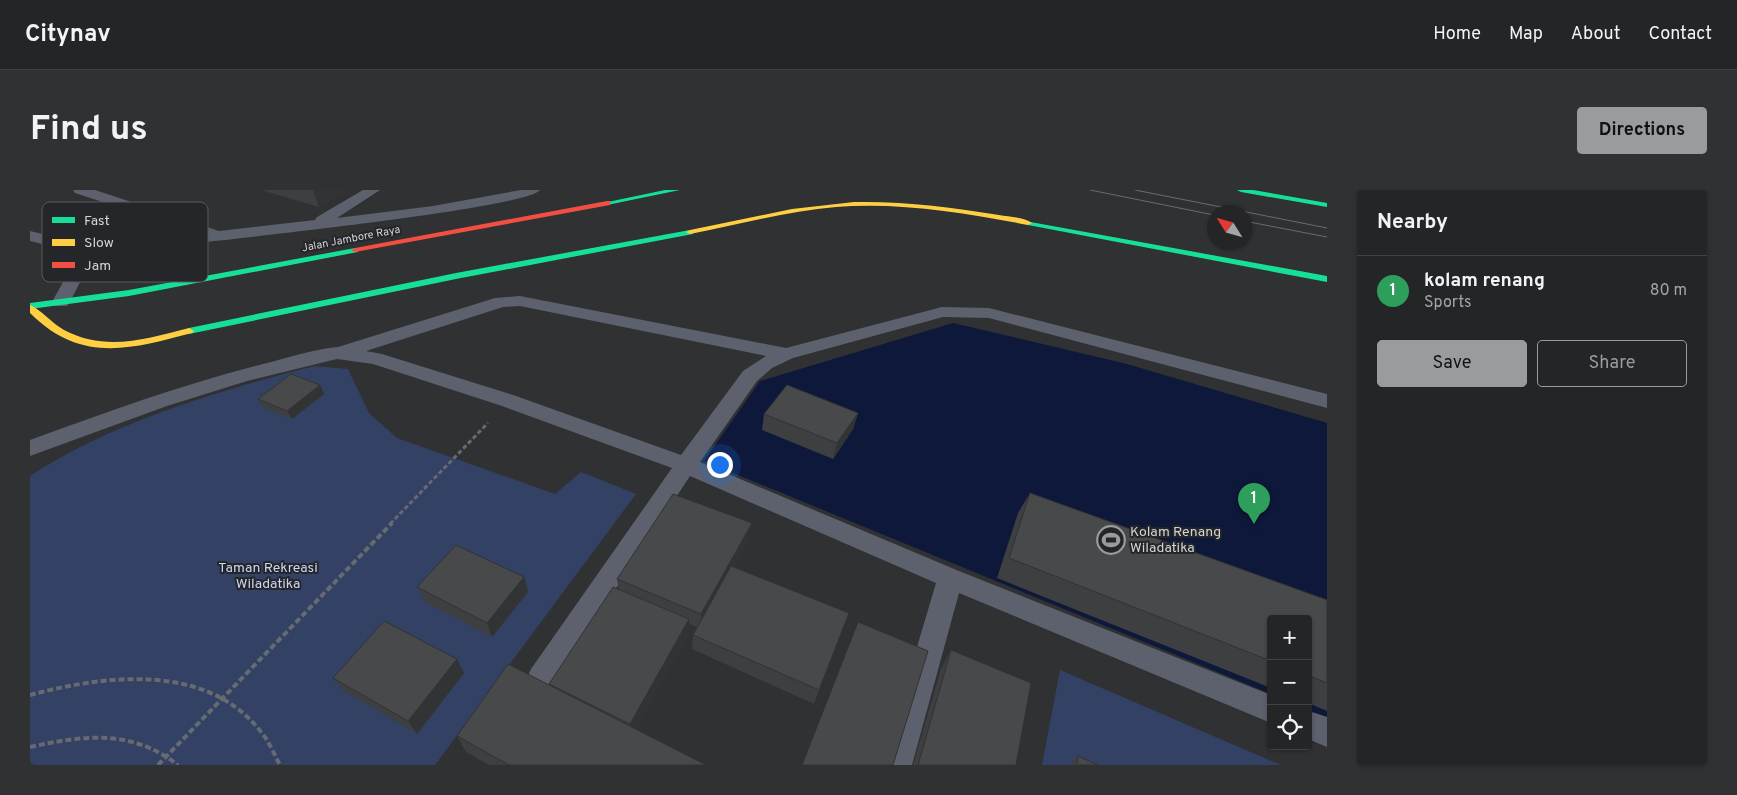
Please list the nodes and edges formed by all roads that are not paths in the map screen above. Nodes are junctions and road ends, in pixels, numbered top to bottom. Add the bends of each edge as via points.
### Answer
1 (80, 190) edge
2 (373, 190) edge
3 (462, 190) edge
4 (533, 190) edge
5 (676, 190) edge
6 (1241, 190) edge
7 (117, 202) edge
8 (1327, 205) edge
9 (433, 210) junction
10 (314, 225) junction
11 (208, 231) edge
12 (220, 235) junction
13 (208, 236) edge
14 (208, 278) edge
15 (1327, 279) edge
16 (71, 282) edge
17 (187, 282) edge
18 (61, 302) junction
19 (30, 307) edge
20 (337, 354) junction
21 (786, 354) junction
22 (1327, 401) edge
23 (30, 448) edge
24 (686, 465) junction
25 (950, 578) junction
26 (541, 678) dead end
27 (1267, 707) edge
28 (1312, 726) edge
29 (1327, 732) edge
30 (897, 765) edge

1 - 7 lane
2 - 10 lane
3 - 9 lane
4 - 9 lane via 522,195
5 - 14 main road, Jalan Jambore Raya
6 - 8 main road
9 - 10 lane
10 - 12 lane
11 - 12 lane
12 - 13 lane
15 - 19 main road via 958,210 856,204 821,207 465,274 118,346 89,344 63,334 42,322
16 - 18 lane
17 - 18 main road, Jalan Jambore Raya
18 - 19 main road, Jalan Jambore Raya
20 - 21 lane via 501,302 520,301
20 - 23 lane via 232,379
20 - 24 lane via 375,358
21 - 22 lane via 942,312 989,313
21 - 24 lane via 750,376
24 - 25 lane
24 - 26 lane
25 - 27 lane
25 - 30 lane
28 - 29 lane

